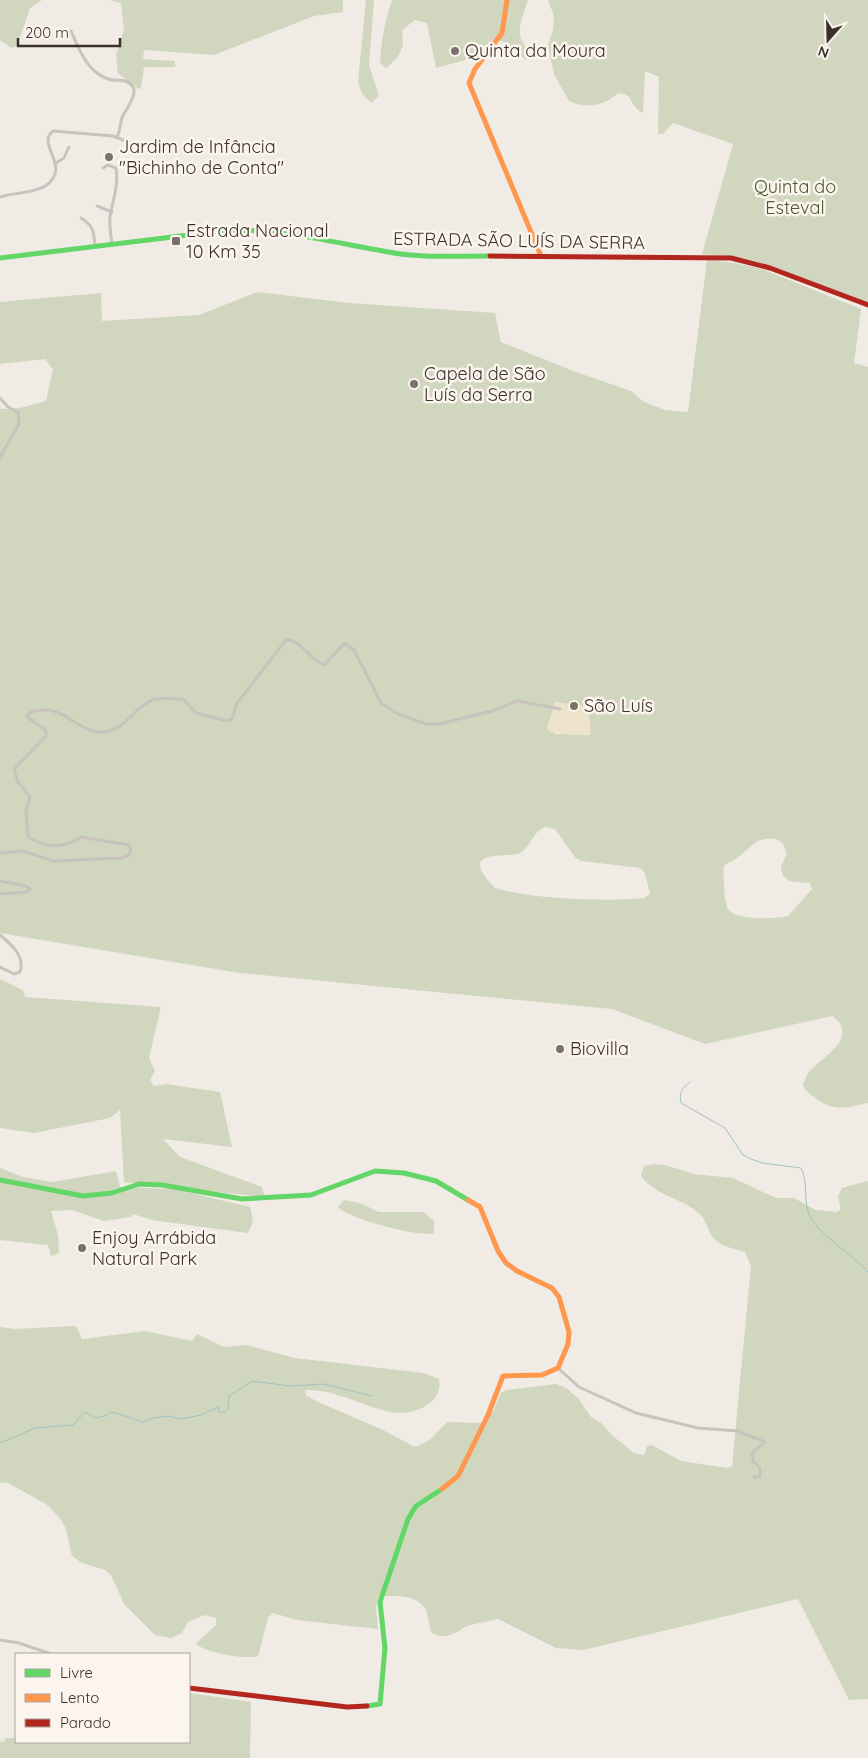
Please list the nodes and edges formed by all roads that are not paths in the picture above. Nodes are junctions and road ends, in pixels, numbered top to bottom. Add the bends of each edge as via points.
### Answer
1 (506, 0) edge
2 (71, 31) dead end
3 (117, 137) junction
4 (133, 144) dead end
5 (69, 147) dead end
6 (56, 163) junction
7 (103, 168) dead end
8 (0, 197) edge
9 (97, 206) dead end
10 (112, 212) junction
11 (81, 218) dead end
12 (112, 244) junction
13 (95, 246) junction
14 (541, 256) junction
15 (0, 258) edge
16 (868, 305) edge
17 (0, 398) edge
18 (0, 457) edge
19 (560, 709) dead end
20 (0, 853) edge
21 (0, 881) edge
22 (0, 894) edge
23 (0, 936) edge
24 (0, 967) edge
25 (0, 1180) edge
26 (558, 1368) junction
27 (754, 1477) dead end
28 (0, 1640) edge
29 (48, 1653) edge
30 (190, 1688) edge

1 - 14 street via 502,33 474,69 469,83
2 - 3 street via 81,55 93,68 108,79 127,82 133,87 134,94
3 - 4 street
3 - 6 street via 53,131 48,143
5 - 6 street via 64,158
6 - 8 street via 56,172 49,184
7 - 10 street via 108,165 116,168
9 - 10 street
10 - 12 street
11 - 13 street via 90,223
12 - 13 street, ESTRADA SÃO LUÍS DA SERRA
12 - 14 street, ESTRADA SÃO LUÍS DA SERRA via 258,229 395,254
13 - 15 street, ESTRADA SÃO LUÍS DA SERRA
14 - 16 street, ESTRADA SÃO LUÍS DA SERRA via 705,256 742,260
17 - 18 street via 18,412 19,424
19 - 20 street via 517,701 492,711 440,724 426,724 398,714 381,703 349,644 344,643 324,665 296,643 286,640 237,703 232,719 227,721 196,713 183,699 152,700 106,732 97,732 46,709 29,713 27,717 46,730 46,736 14,770 18,782 30,797 26,812 28,836 47,845 71,844 81,838 129,845 132,850 122,858 69,861 23,852
21 - 22 street via 26,886 30,890
23 - 24 street via 14,948 22,966 20,972 14,974
25 - 26 street via 83,1196 101,1196 125,1187 146,1184 180,1186 242,1199 311,1195 375,1171 404,1173 436,1181 480,1207 498,1252 506,1263 517,1272 552,1288 559,1296 569,1332 568,1344
26 - 27 street via 579,1387 636,1413 698,1428 738,1431 765,1442 752,1454 753,1461 760,1468 760,1477
26 - 30 street via 542,1375 504,1376 498,1382 480,1433 458,1476 416,1506 408,1520 380,1602 385,1648 380,1704 347,1707
28 - 29 street

